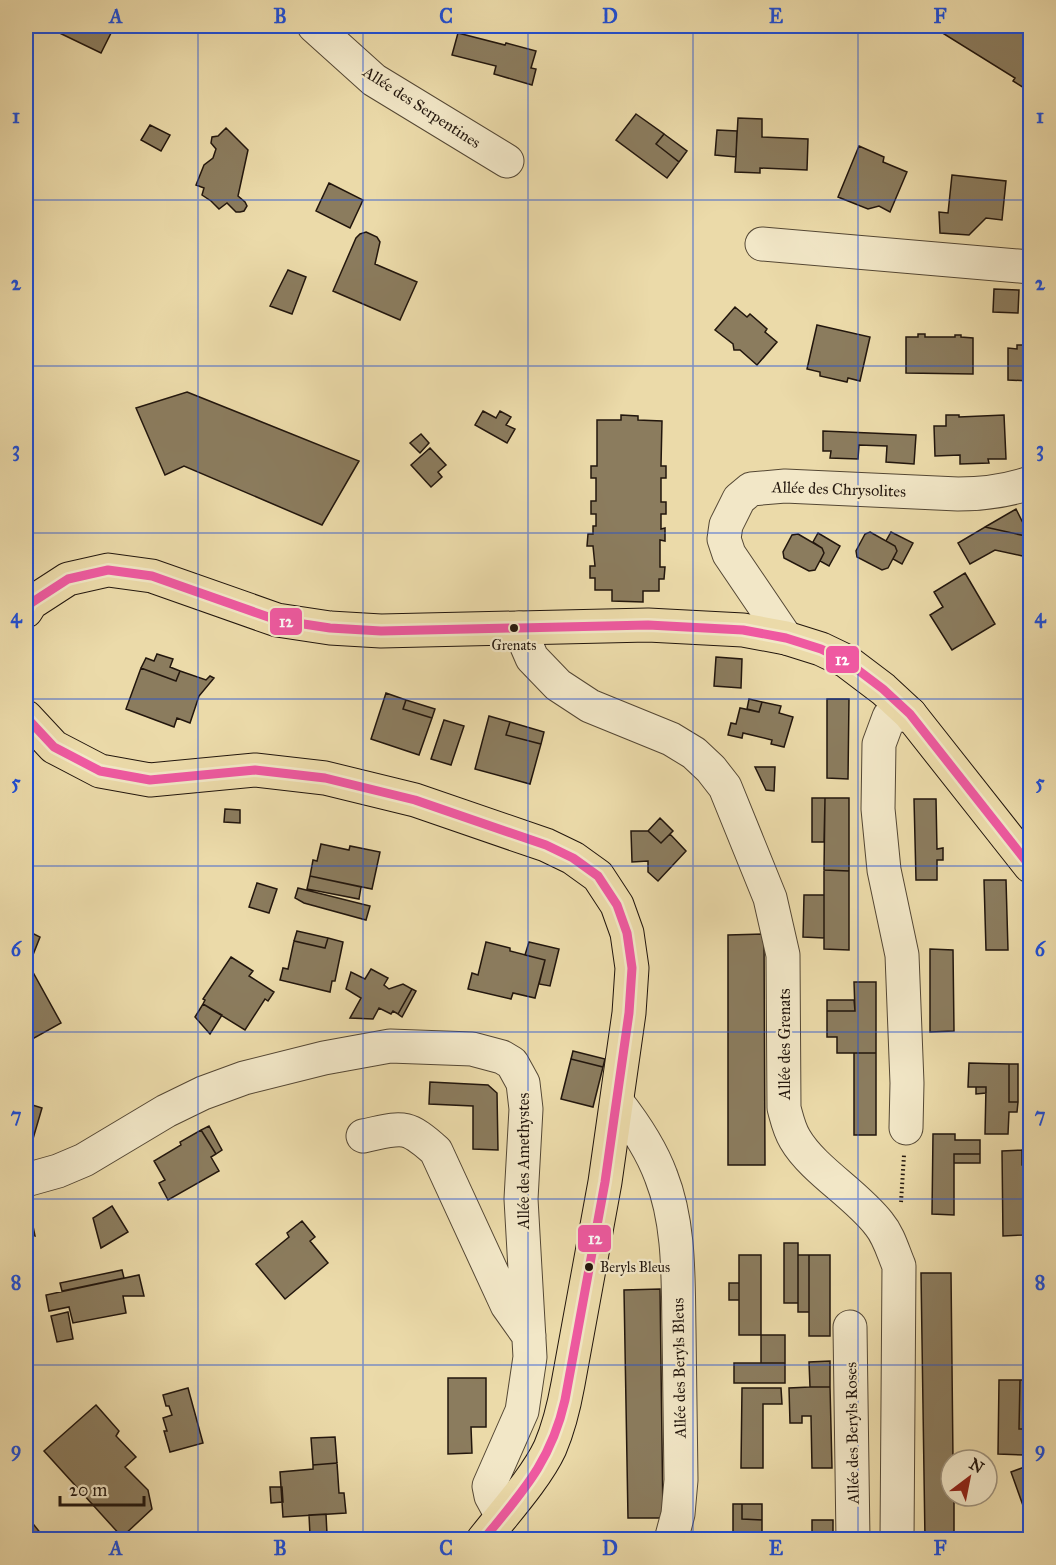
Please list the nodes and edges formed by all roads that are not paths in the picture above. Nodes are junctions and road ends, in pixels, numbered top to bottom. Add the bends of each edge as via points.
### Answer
1 (314, 26) edge
2 (507, 161) dead end
3 (762, 244) dead end
4 (1030, 267) edge
5 (1030, 483) edge
6 (26, 611) edge
7 (519, 628) junction
8 (786, 639) junction
9 (910, 714) junction
10 (26, 717) edge
11 (1030, 866) edge
12 (617, 1102) junction
13 (906, 1128) road end
14 (363, 1136) dead end
15 (26, 1180) edge
16 (850, 1328) dead end
17 (529, 1336) junction
18 (493, 1528) edge
19 (671, 1539) edge
20 (854, 1539) edge
21 (897, 1539) edge

1 - 2 street, Allée des Serpentines via 374,80
3 - 4 street
5 - 8 street, Allée des Chrysolites via 976,494 785,486 751,489 730,512 724,539 729,554
6 - 7 main road via 30,603 68,579 108,570 152,576 277,620 330,628
7 - 8 main road via 648,625 743,630
7 - 21 street, Allée des Grenats via 532,658 558,685 590,706 671,739 694,753 725,787 770,898 783,955 784,1108 788,1126 821,1169 881,1226 899,1266
8 - 9 main road via 822,649 846,661
9 - 11 main road
9 - 13 street via 889,717 879,744 878,809 884,870 902,956
10 - 12 main road via 54,747 100,771 150,780 255,770 326,778 415,800 573,858 598,876 617,905 627,933 632,968
12 - 18 main road via 561,1416 549,1449
12 - 19 street, Allée des Beryls Bleus via 651,1152 673,1221 678,1270 681,1480
14 - 17 street via 400,1128 417,1134 436,1151 507,1305
15 - 17 street, Allée des Amethystes via 84,1160 166,1111 244,1078 390,1046 492,1053 512,1063 524,1083 521,1199
16 - 20 street, Allée des Beryls Roses
17 - 18 street, Allée des Amethystes via 522,1411 489,1486

